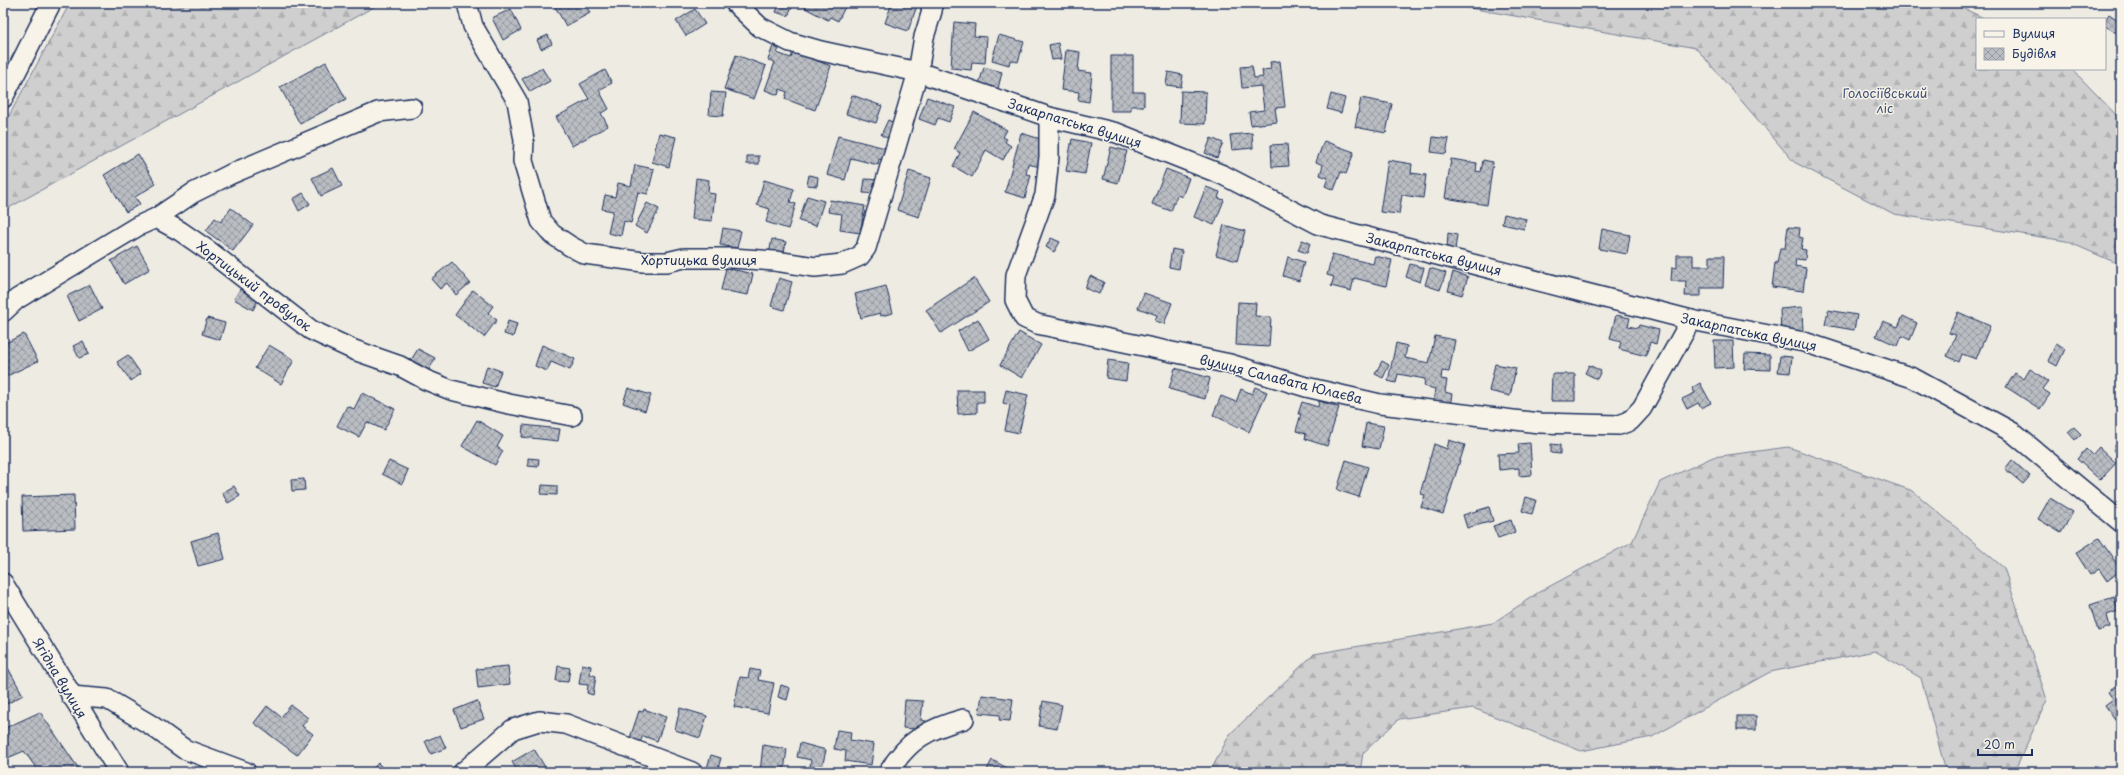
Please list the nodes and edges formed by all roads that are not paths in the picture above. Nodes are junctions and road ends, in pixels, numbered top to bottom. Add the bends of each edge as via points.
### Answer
1 (52, 3) edge
2 (466, 3) edge
3 (735, 3) edge
4 (930, 3) edge
5 (918, 72) junction
6 (3, 98) edge
7 (412, 108) dead end
8 (1049, 117) junction
9 (156, 218) junction
10 (3, 312) edge
11 (1692, 320) junction
12 (572, 416) dead end
13 (2121, 522) edge
14 (3, 584) edge
15 (71, 696) junction
16 (964, 719) dead end
17 (119, 772) edge
18 (246, 772) edge
19 (463, 772) edge
20 (692, 772) edge
21 (889, 772) edge

1 - 6 street
2 - 5 street, Хортицька вулиця via 473,26 517,101 524,140 523,161 541,221 552,234 585,254 643,262 667,262 684,258 731,258 815,267 842,264 860,256 866,248
3 - 5 street, Закарпатська вулиця via 760,27 790,42
4 - 5 street, Хортицька вулиця via 932,12 924,37
5 - 8 street, Закарпатська вулиця
7 - 9 street via 378,112 231,174 193,193
8 - 11 street, Закарпатська вулиця via 1117,133 1203,167 1320,225
8 - 11 street, вулиця Салавата Юлаєва via 1049,157 1045,195 1016,275 1016,300 1024,318 1037,324 1230,364 1306,387 1380,404 1539,423 1619,426 1630,421 1642,408
9 - 10 street via 138,226 24,295
9 - 12 street, Хортицький провулок via 209,251 311,330 451,390
11 - 13 street, Закарпатська вулиця via 1804,342 1913,378 2012,432
14 - 15 street, Ягідна вулиця
15 - 17 street, Ягідна вулиця
15 - 18 street via 107,699 151,725 184,749
16 - 21 street via 943,725 913,740 897,757
19 - 20 street via 513,729 539,721 566,724

